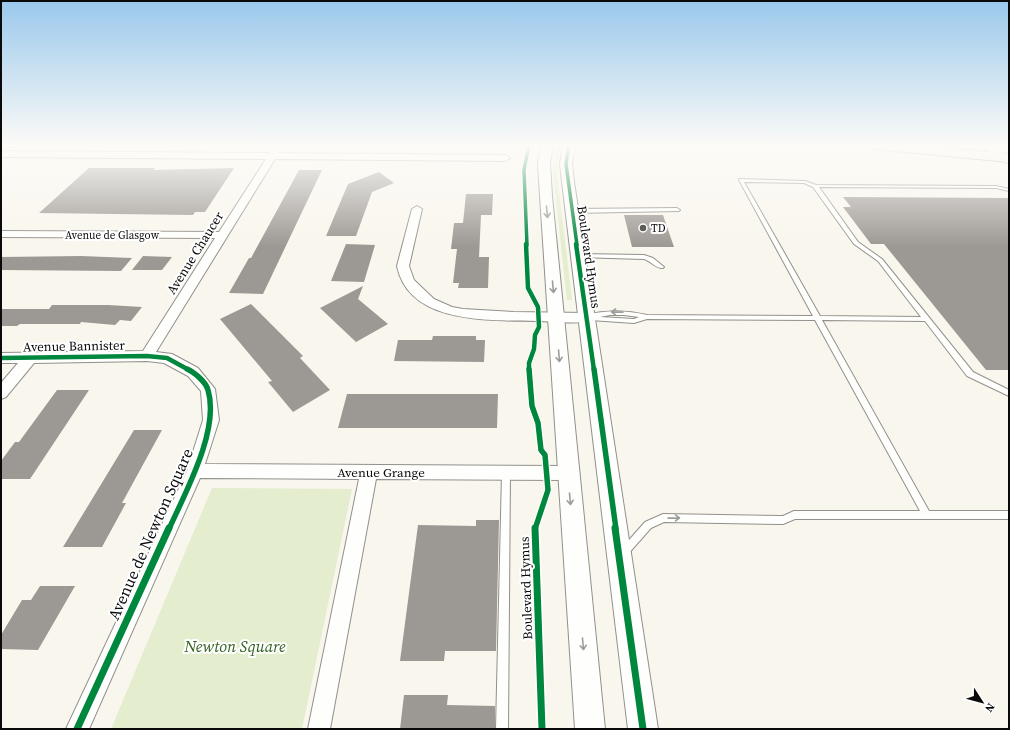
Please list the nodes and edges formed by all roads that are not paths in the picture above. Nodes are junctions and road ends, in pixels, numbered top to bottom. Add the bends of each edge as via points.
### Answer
1 (257, 179) edge
2 (545, 179) edge
3 (567, 179) edge
4 (815, 186) junction
5 (1009, 190) edge
6 (417, 209) dead end
7 (677, 210) dead end
8 (572, 211) junction
9 (1, 234) edge
10 (222, 235) junction
11 (578, 256) junction
12 (661, 267) dead end
13 (556, 317) junction
14 (587, 317) junction
15 (817, 318) junction
16 (926, 319) junction
17 (147, 356) junction
18 (1, 358) edge
19 (29, 359) junction
20 (1, 393) edge
21 (1009, 393) edge
22 (195, 471) junction
23 (369, 472) junction
24 (506, 473) junction
25 (568, 473) junction
26 (926, 514) junction
27 (1009, 515) edge
28 (619, 557) junction
29 (77, 729) edge
30 (319, 729) edge
31 (502, 729) edge
32 (590, 729) edge
33 (643, 729) edge

1 - 10 street, Avenue Chaucer
2 -> 13 street
3 - 8 street, Boulevard Hymus
4 - 5 lane via 996,187
4 - 15 lane via 805,182 741,180
4 - 16 lane via 856,243 880,260
6 - 13 street via 403,265 406,280 417,292 454,312
7 - 8 lane
8 - 11 street, Boulevard Hymus
9 - 10 street, Avenue de Glasgow
10 - 17 street, Avenue Chaucer
11 - 12 lane via 644,257
11 - 14 street, Boulevard Hymus
13 - 14 street
13 -> 25 street
14 - 15 lane via 611,321 634,321 647,317
14 - 28 street, Boulevard Hymus
15 - 16 lane
15 - 26 lane
16 - 21 lane via 970,374
17 - 19 street, Avenue Bannister
17 - 22 street, Avenue de Newton Square via 167,358 193,372 208,388 211,420
18 - 19 street, Avenue Bannister
19 - 20 street
22 - 23 street, Avenue Grange
22 - 29 street, Avenue de Newton Square
23 - 24 street, Avenue Grange
23 - 30 street
24 - 25 street, Avenue Grange
24 - 31 lane
25 -> 32 street
26 - 27 lane
28 -> 26 lane via 648,525 663,518 783,520 794,515
28 - 33 street, Boulevard Hymus

